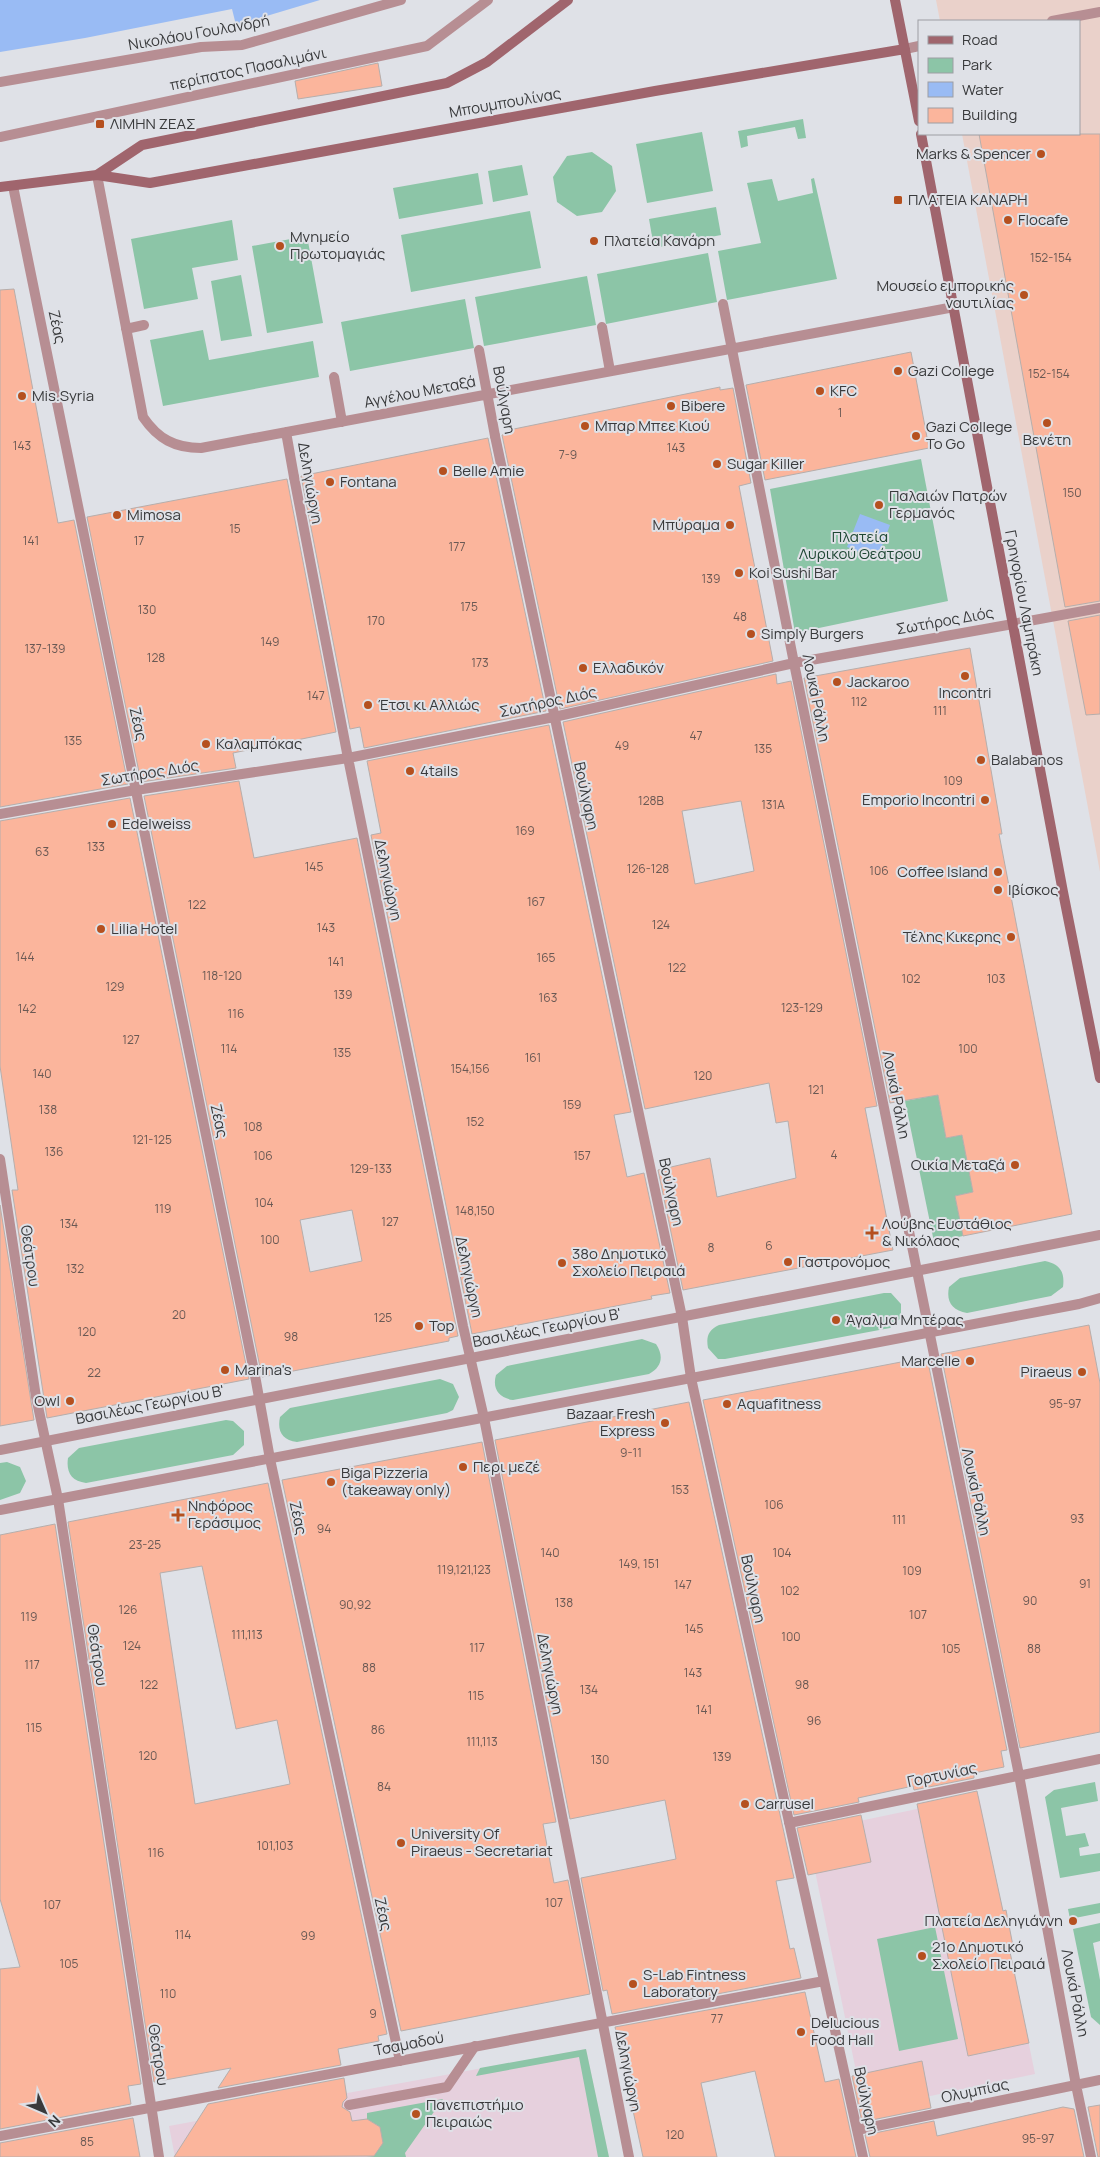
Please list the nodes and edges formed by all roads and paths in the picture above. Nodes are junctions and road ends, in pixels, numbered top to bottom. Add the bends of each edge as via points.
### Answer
1 (401, 0) edge
2 (488, 0) edge
3 (568, 0) edge
4 (896, 0) edge
5 (1100, 12) edge
6 (1057, 20) edge
7 (918, 46) edge
8 (905, 49) junction
9 (0, 82) edge
10 (918, 116) edge
11 (921, 135) edge
12 (0, 137) edge
13 (97, 175) junction
14 (13, 186) junction
15 (0, 187) edge
16 (723, 304) dead end
17 (954, 307) junction
18 (144, 325) dead end
19 (602, 327) dead end
20 (126, 329) junction
21 (731, 349) junction
22 (479, 350) dead end
23 (610, 371) junction
24 (334, 377) dead end
25 (488, 395) junction
26 (342, 422) junction
27 (286, 432) junction
28 (1100, 608) edge
29 (1013, 624) junction
30 (794, 664) junction
31 (554, 717) junction
32 (348, 758) junction
33 (136, 790) junction
34 (0, 814) edge
35 (1100, 1078) edge
36 (0, 1159) edge
37 (1100, 1235) edge
38 (916, 1271) junction
39 (1100, 1298) edge
40 (682, 1317) junction
41 (928, 1333) junction
42 (472, 1358) junction
43 (691, 1378) junction
44 (260, 1399) junction
45 (484, 1418) junction
46 (45, 1441) junction
47 (0, 1450) edge
48 (270, 1459) junction
49 (58, 1499) junction
50 (0, 1510) edge
51 (1100, 1759) edge
52 (1019, 1775) junction
53 (790, 1823) junction
54 (824, 1981) junction
55 (603, 2022) junction
56 (475, 2046) junction
57 (400, 2061) junction
58 (1100, 2080) edge
59 (1076, 2085) junction
60 (349, 2105) dead end
61 (151, 2108) junction
62 (857, 2130) junction
63 (0, 2136) edge
64 (159, 2157) edge
65 (629, 2157) edge
66 (863, 2157) edge
67 (1091, 2157) edge

1 - 9 street, Νικολάου Γουλανδρή via 242,45 201,47
2 - 12 street, περίπατος Πασαλιμάνι via 427,46
3 - 13 main road via 487,62 447,83 142,145
4 - 8 main road
5 - 6 street
7 - 8 street, Μπουμπουλίνας
8 - 10 main road
8 - 13 main road, Μπουμπουλίνας via 150,183
11 - 17 main road, Γρηγορίου Λαμπράκη
13 - 14 main road
13 - 20 street, Αγγέλου Μεταξά
14 - 15 main road
14 - 33 street, Ζέας
16 - 21 street, Λουκά Ράλλη
17 - 21 street, Αγγέλου Μεταξά
17 - 29 main road, Γρηγορίου Λαμπράκη
18 - 20 street
19 - 23 street
20 - 27 street, Αγγέλου Μεταξά via 143,416 161,438 173,444 201,448
21 - 23 street, Αγγέλου Μεταξά
21 - 30 street, Λουκά Ράλλη
22 - 25 street, Βούλγαρη
23 - 25 street, Αγγέλου Μεταξά
24 - 26 street
25 - 26 street, Αγγέλου Μεταξά
25 - 31 street, Βούλγαρη
26 - 27 street, Αγγέλου Μεταξά
27 - 32 street, Δεληγιώργη
28 - 29 street, Σωτήρος Διός
29 - 30 street, Σωτήρος Διός
29 - 35 main road, Γρηγορίου Λαμπράκη
30 - 31 street, Σωτήρος Διός
30 - 38 street, Λουκά Ράλλη
31 - 32 street, Σωτήρος Διός
31 - 40 street, Βούλγαρη
32 - 33 street, Σωτήρος Διός
32 - 42 street, Δεληγιώργη
33 - 34 street, Σωτήρος Διός
33 - 44 street, Ζέας
36 - 46 street, Θεάτρου
37 - 38 street, Βασιλέως Γεωργίου Β'
38 - 40 street, Βασιλέως Γεωργίου Β'
38 - 41 street, Λουκά Ράλλη
39 - 41 street
40 - 42 street, Βασιλέως Γεωργίου Β'
40 - 43 street, Βούλγαρη
41 - 43 street
41 - 52 street, Λουκά Ράλλη
42 - 44 street, Βασιλέως Γεωργίου Β'
42 - 45 street, Δεληγιώργη
43 - 45 street
43 - 53 street, Βούλγαρη
44 - 46 street, Βασιλέως Γεωργίου Β'
44 - 48 street, Ζέας
45 - 48 street
45 - 55 street, Δεληγιώργη
46 - 47 street, Βασιλέως Γεωργίου Β'
46 - 49 street, Θεάτρου
48 - 49 street
48 - 57 street, Ζέας
49 - 50 street
49 - 61 street, Θεάτρου
51 - 52 street, Γορτυνίας
52 - 53 street, Γορτυνίας
52 - 59 street, Λουκά Ράλλη
53 - 54 street, Βούλγαρη
54 - 55 street, Τσαμαδού
54 - 62 street, Βούλγαρη
55 - 56 street, Τσαμαδού
55 - 65 street, Δεληγιώργη
56 - 57 street, Τσαμαδού
56 - 60 street via 447,2087
57 - 61 street, Τσαμαδού
58 - 59 street, Ολυμπίας
59 - 62 street, Ολυμπίας
59 - 67 street, Λουκά Ράλλη
61 - 63 street, Τσαμαδού
61 - 64 street, Θεάτρου
62 - 66 street, Βούλγαρη

